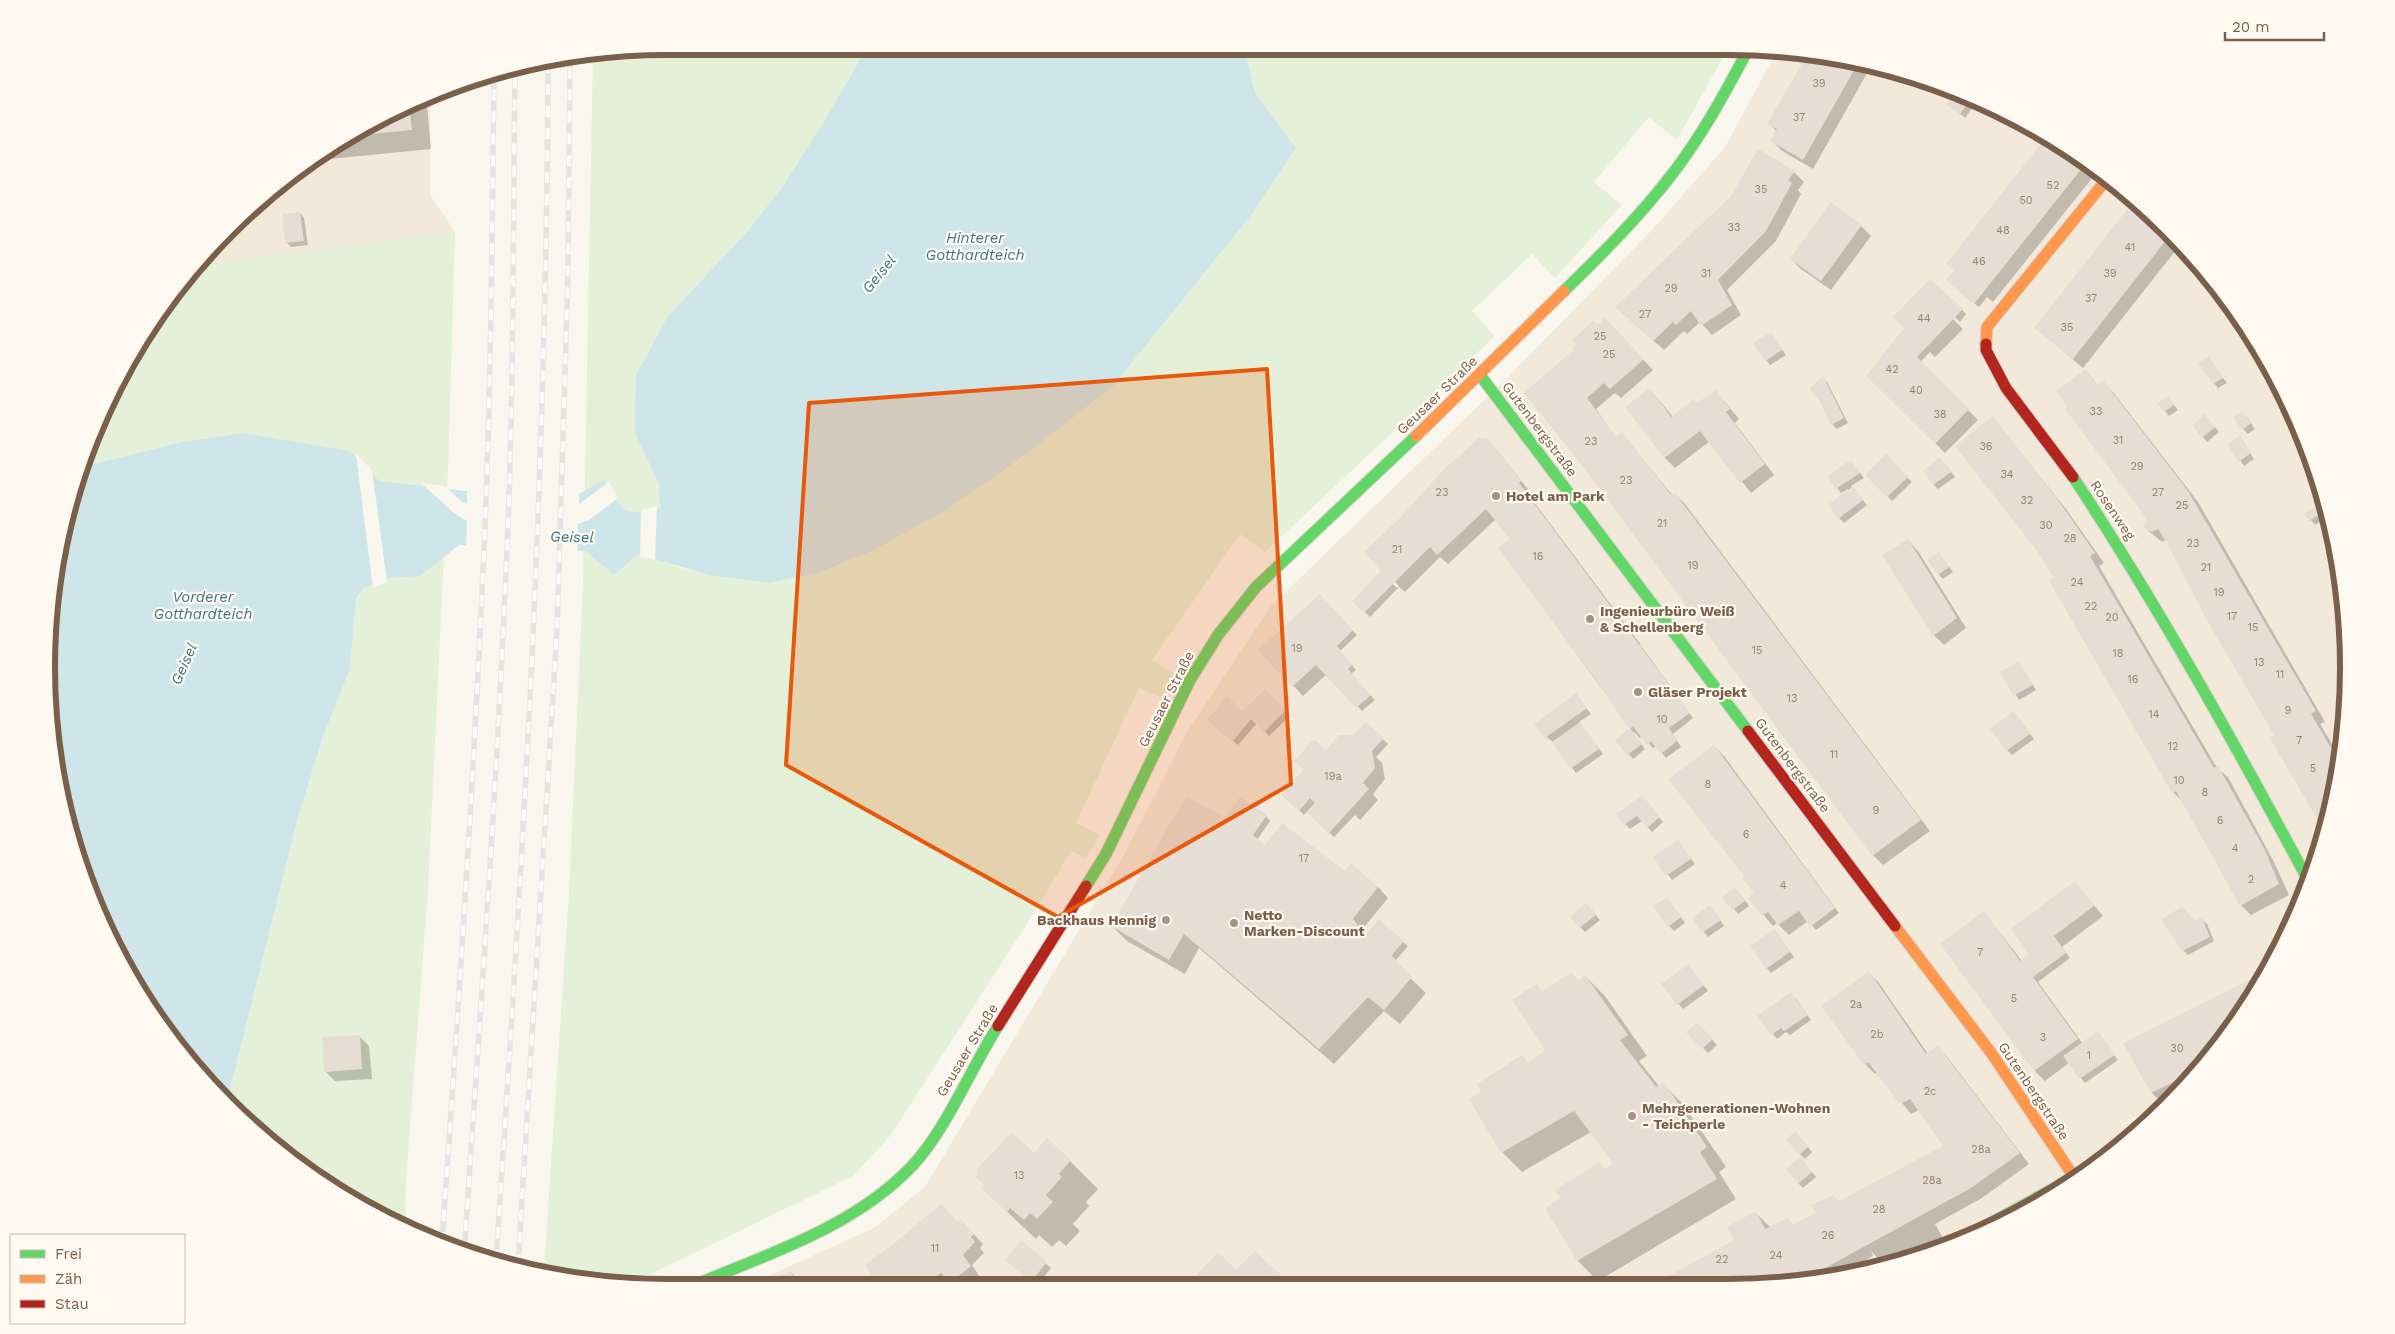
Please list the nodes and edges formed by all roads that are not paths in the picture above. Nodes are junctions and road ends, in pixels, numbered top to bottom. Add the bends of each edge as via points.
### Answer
1 (1745, 55) edge
2 (2104, 184) edge
3 (1480, 375) junction
4 (2304, 873) edge
5 (2072, 1173) edge
6 (708, 1279) edge

1 - 3 street, Geusaer Straße via 1709,121 1674,172 1626,230
2 - 4 street, Rosenweg via 1987,327 1986,350 2006,388 2061,459 2126,557 2222,722
3 - 5 street, Gutenbergstraße via 1992,1054
3 - 6 street, Geusaer Straße via 1256,587 1218,635 1190,680 1106,854 980,1054 937,1132 913,1165 858,1211

